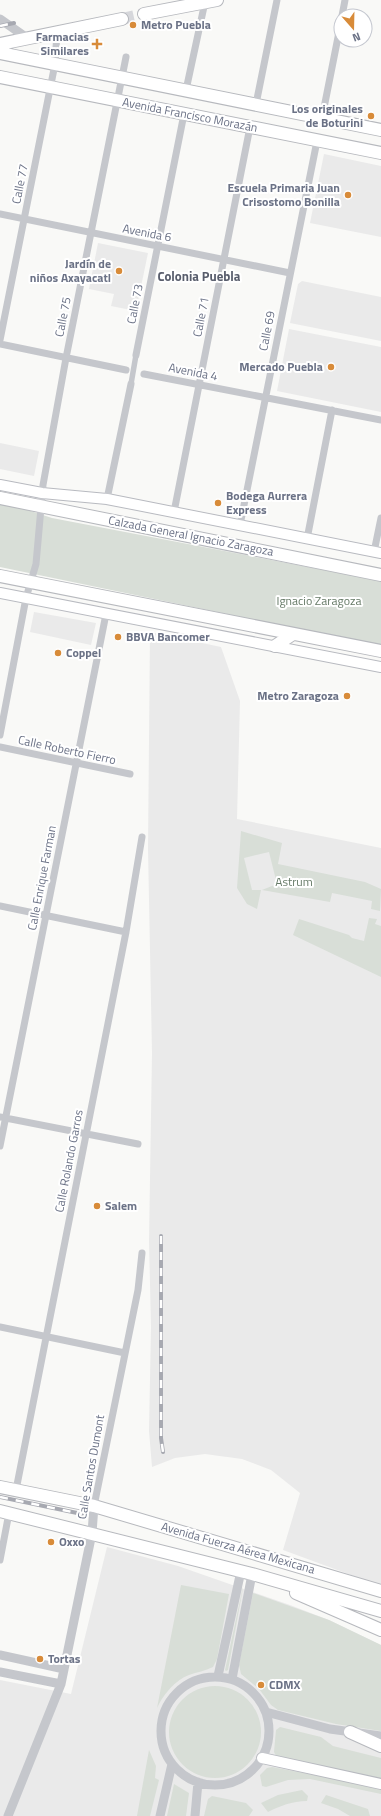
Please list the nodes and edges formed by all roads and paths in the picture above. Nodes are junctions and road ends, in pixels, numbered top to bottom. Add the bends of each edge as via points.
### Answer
1 (217, 0) edge
2 (277, 0) edge
3 (205, 2) junction
4 (144, 14) tunnel mouth
5 (0, 19) edge
6 (122, 19) tunnel mouth
7 (57, 32) junction
8 (27, 38) junction
9 (0, 44) edge
10 (336, 48) edge
11 (0, 53) edge
12 (126, 57) dead end
13 (55, 64) junction
14 (0, 77) edge
15 (122, 78) junction
16 (50, 87) junction
17 (186, 90) junction
18 (117, 101) junction
19 (256, 104) junction
20 (184, 114) junction
21 (322, 118) junction
22 (250, 127) junction
23 (381, 130) edge
24 (317, 141) junction
25 (381, 154) edge
26 (0, 214) edge
27 (24, 219) junction
28 (91, 233) junction
29 (158, 246) junction
30 (224, 260) junction
31 (290, 273) junction
32 (0, 340) edge
33 (0, 344) edge
34 (136, 355) joint
35 (66, 358) junction
36 (130, 370) junction
37 (144, 374) joint
38 (131, 384) joint
39 (199, 384) junction
40 (265, 397) junction
41 (332, 410) junction
42 (381, 420) edge
43 (0, 484) edge
44 (42, 493) junction
45 (0, 498) edge
46 (107, 498) junction
47 (40, 506) junction
48 (174, 512) junction
49 (381, 518) edge
50 (240, 525) junction
51 (306, 539) junction
52 (378, 553) edge
53 (381, 575) edge
54 (0, 576) edge
55 (31, 582) junction
56 (0, 593) edge
57 (26, 598) junction
58 (106, 614) junction
59 (266, 628) junction
60 (293, 634) junction
61 (273, 646) junction
62 (381, 651) edge
63 (381, 667) edge
64 (0, 735) edge
65 (0, 747) edge
66 (76, 763) junction
67 (130, 774) dead end
68 (142, 837) dead end
69 (0, 906) edge
70 (46, 915) junction
71 (126, 932) junction
72 (3, 1117) edge
73 (85, 1134) junction
74 (138, 1144) dead end
75 (0, 1146) edge
76 (142, 1254) dead end
77 (0, 1327) edge
78 (46, 1336) junction
79 (125, 1353) junction
80 (0, 1487) edge
81 (16, 1490) junction
82 (94, 1506) junction
83 (4, 1512) edge
84 (92, 1533) junction
85 (0, 1560) edge
86 (247, 1572) junction
87 (381, 1591) edge
88 (381, 1611) edge
89 (381, 1630) edge
90 (0, 1655) edge
91 (64, 1669) junction
92 (0, 1672) edge
93 (218, 1676) junction
94 (232, 1679) junction
95 (61, 1684) junction
96 (266, 1712) junction
97 (350, 1732) junction
98 (381, 1736) edge
99 (381, 1746) edge
100 (262, 1758) junction
101 (172, 1764) junction
102 (198, 1782) junction
103 (381, 1784) edge
104 (8, 1816) edge
105 (160, 1816) edge
106 (195, 1816) edge

1 - 3 main road
2 - 19 street
3 - 4 main road
3 - 17 street
5 - 8 street
6 - 7 main road
7 - 8 main road
7 - 13 street, Calle 77
8 - 9 main road
10 - 21 street
11 - 13 main road, Avenida Francisco Morazán
12 - 15 street, Calle 75
13 - 15 main road, Avenida Francisco Morazán
13 - 16 street, Calle 77
14 - 16 main road, Avenida Francisco Morazán
15 - 17 main road, Avenida Francisco Morazán
15 - 18 street, Calle 75
16 - 18 main road, Avenida Francisco Morazán
16 - 27 street, Calle 77
17 - 19 main road, Avenida Francisco Morazán
18 - 20 main road, Avenida Francisco Morazán
18 - 28 street, Calle 75
19 - 21 main road, Avenida Francisco Morazán
20 - 22 main road, Avenida Francisco Morazán
20 - 29 street, Calle 73
21 - 23 main road, Avenida Francisco Morazán
22 - 24 main road, Avenida Francisco Morazán
22 - 30 street, Calle 71
24 - 25 main road, Avenida Francisco Morazán
24 - 31 street, Calle 69
26 - 27 street, Avenida 6
27 - 28 street, Avenida 6
27 - 32 street, Calle 77
28 - 29 street, Avenida 6
28 - 35 street, Calle 75
29 - 30 street, Avenida 6
29 - 34 street, Calle 73
30 - 31 street, Avenida 6
30 - 39 street, Calle 71
31 - 40 street, Calle 69
33 - 35 street, Avenida 4
34 - 36 street, Calle 73
35 - 36 street, Avenida 4
35 - 44 street, Calle 75
36 - 37 street, Avenida 4
36 - 38 street, Calle 73
37 - 39 street, Avenida 4
38 - 46 street, Calle 73
39 - 40 street, Avenida 4
39 - 48 street, Calle 71
40 - 41 street, Avenida 4
40 - 50 street, Calle 69
41 - 42 street, Avenida 4
41 - 51 street
43 - 44 main road, Calzada General Ignacio Zaragoza
44 - 46 main road, Calzada General Ignacio Zaragoza
44 - 47 street, Calle 75
45 - 47 main road, Calzada General Ignacio Zaragoza
46 - 48 main road, Calzada General Ignacio Zaragoza
47 - 53 main road, Calzada General Ignacio Zaragoza
47 - 55 street, Calle 75 via 40,536
48 - 50 main road, Calzada General Ignacio Zaragoza
49 - 52 street
50 - 51 main road, Calzada General Ignacio Zaragoza
51 - 52 main road, Calzada General Ignacio Zaragoza
54 - 55 main road
55 - 57 street, Calle 75
55 - 59 main road
56 - 57 main road
57 - 58 main road
57 - 64 street, Calle 75
58 - 61 main road
58 - 66 street, Calle Enrique Farman
59 - 60 main road
59 - 61 main road
60 - 61 main road
60 - 62 main road
61 - 63 main road
65 - 66 street, Calle Roberto Fierro
66 - 67 street, Calle Roberto Fierro
66 - 70 street, Calle Enrique Farman
68 - 71 street, Calle Rolando Garros
69 - 70 street
70 - 71 street
70 - 72 street, Calle Enrique Farman
71 - 73 street, Calle Rolando Garros
72 - 73 street
72 - 75 street, Calle Enrique Farman
73 - 74 street
73 - 78 street, Calle Rolando Garros
76 - 79 street, Calle Santos Dumont via 138,1290
77 - 78 street
78 - 79 street
78 - 81 street, Calle Rolando Garros
79 - 82 street, Calle Santos Dumont
80 - 81 main road, Avenida Fuerza Aérea Mexicana
81 - 82 main road, Avenida Fuerza Aérea Mexicana
82 - 84 street, Calle Santos Dumont
82 - 87 main road, Avenida Fuerza Aérea Mexicana
83 - 84 main road, Avenida Fuerza Aérea Mexicana
83 - 85 street
84 - 86 main road, Avenida Fuerza Aérea Mexicana
84 - 91 street, Calle Santos Dumont
86 - 88 main road, Avenida Fuerza Aérea Mexicana
86 - 89 main road
86 - 93 street
86 - 94 street
90 - 91 street
91 - 95 street, Calle Santos Dumont
92 - 95 street
93 - 94 street
93 - 101 street via 202,1678 188,1684 175,1693 166,1706 161,1721 161,1736 164,1751
94 - 96 street via 244,1684 253,1692
95 - 104 street, Calle Santos Dumont
96 - 97 street
96 - 100 street via 269,1735
97 - 98 street
97 - 99 main road
100 - 102 street via 252,1770 234,1781 214,1785
100 - 103 main road
101 - 102 street via 179,1772
101 - 105 street
102 - 106 street

